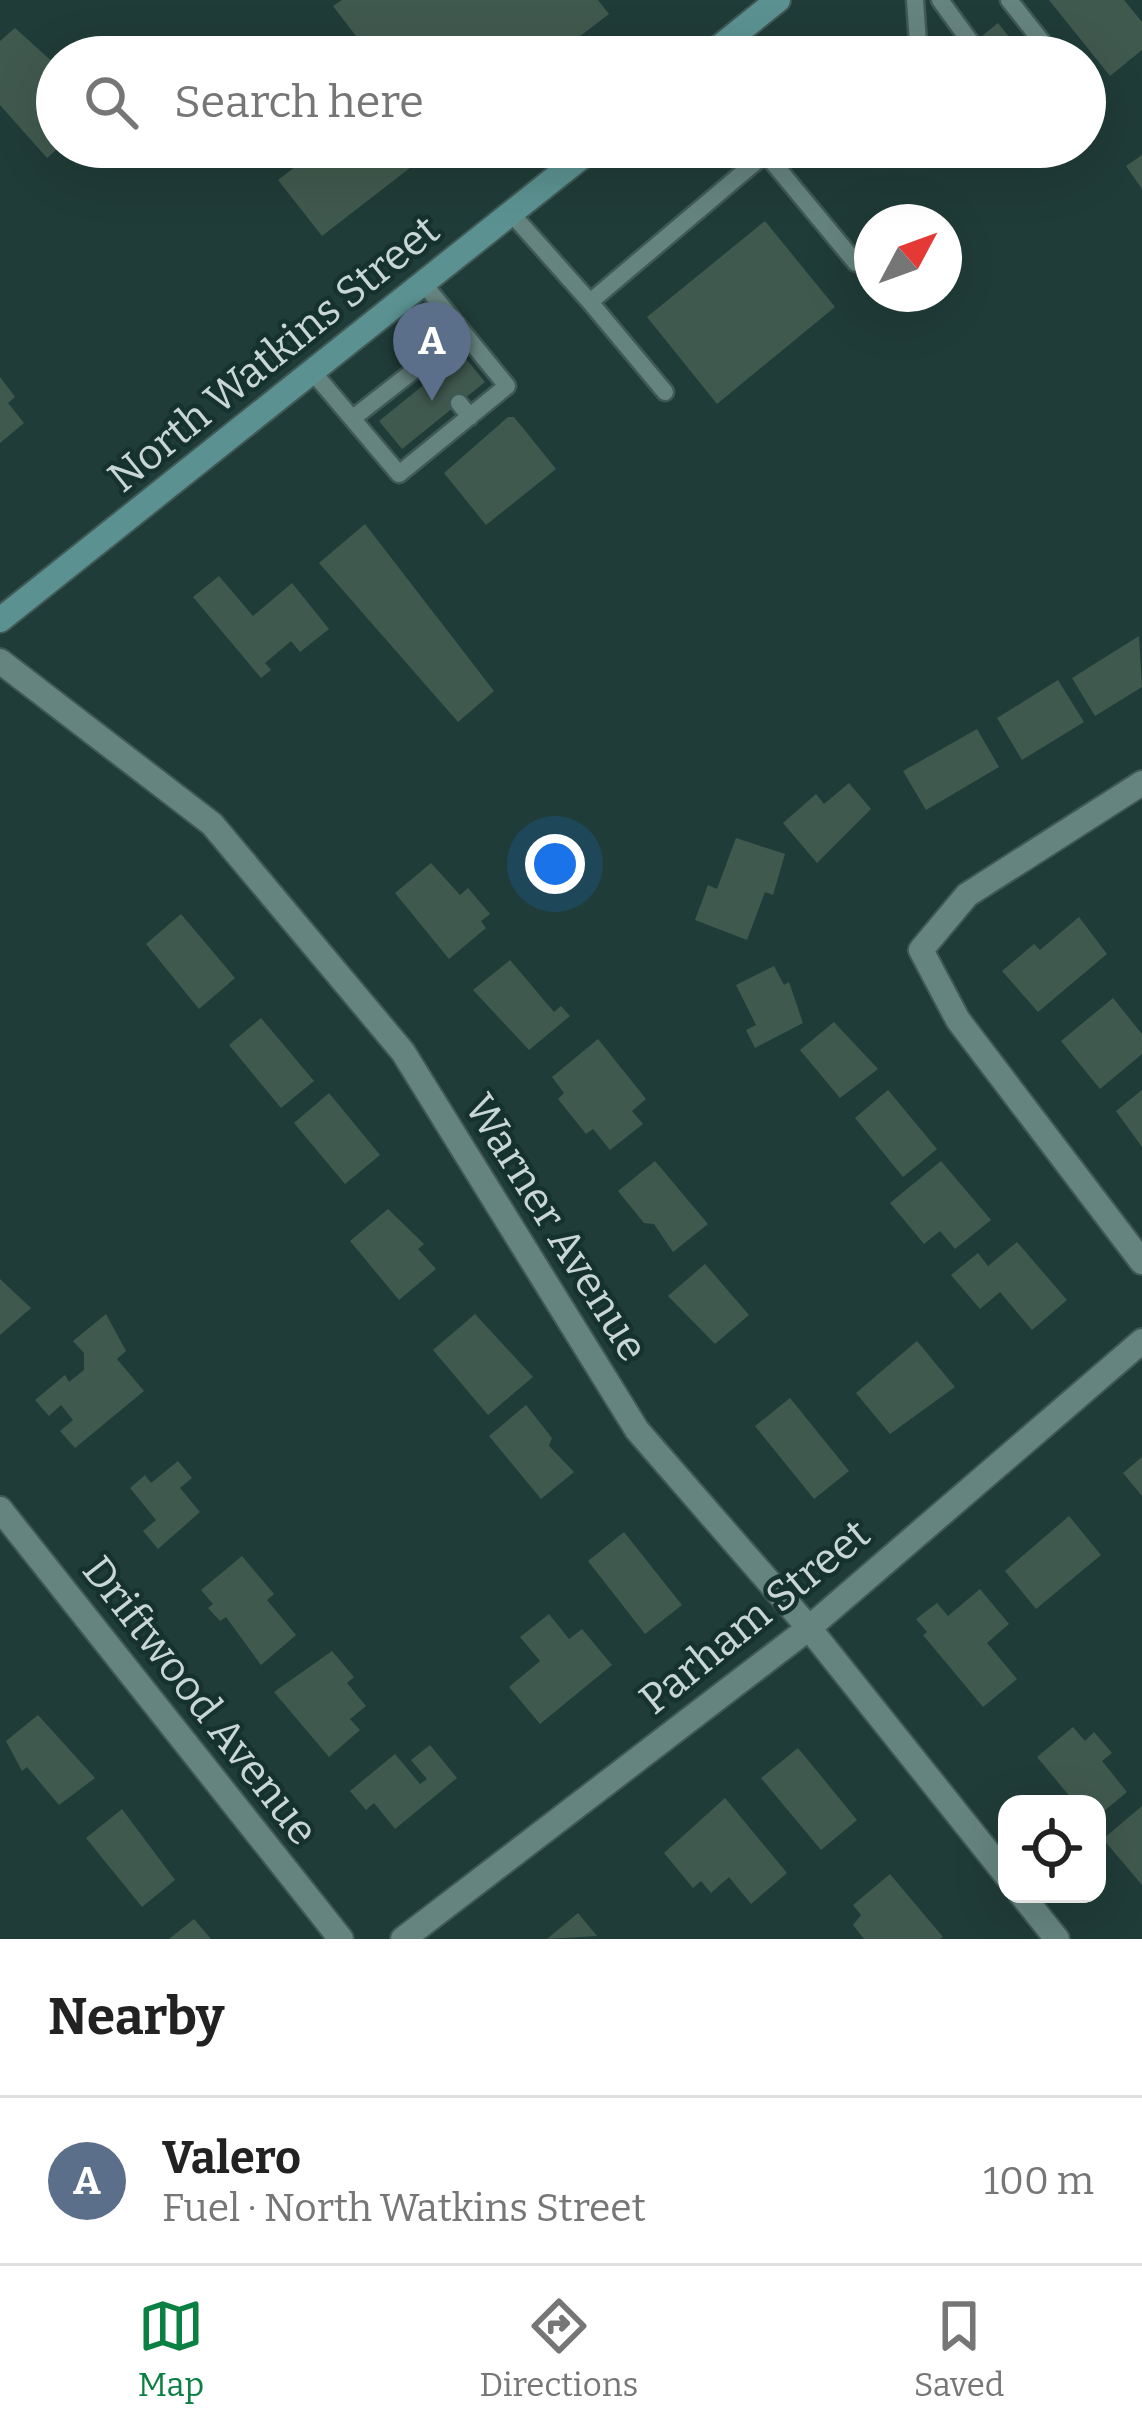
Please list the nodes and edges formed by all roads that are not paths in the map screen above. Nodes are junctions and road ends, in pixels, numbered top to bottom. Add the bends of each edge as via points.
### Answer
1 (778, 0) edge
2 (915, 0) edge
3 (940, 0) edge
4 (1009, 0) edge
5 (733, 36) edge
6 (918, 36) edge
7 (966, 36) edge
8 (1037, 36) edge
9 (568, 168) edge
10 (743, 168) edge
11 (778, 168) edge
12 (511, 213) junction
13 (854, 261) edge
14 (423, 284) junction
15 (590, 302) junction
16 (463, 332) junction
17 (312, 371) junction
18 (664, 392) dead end
19 (352, 418) junction
20 (0, 620) edge
21 (0, 661) edge
22 (1142, 783) edge
23 (1142, 1262) edge
24 (1142, 1341) edge
25 (0, 1509) edge
26 (809, 1628) junction
27 (998, 1865) edge
28 (1029, 1903) edge
29 (340, 1939) edge
30 (403, 1939) edge
31 (1058, 1939) edge

1 - 5 main road
2 - 6 lane
3 - 7 lane
4 - 8 lane
9 - 12 main road, North Watkins Street
10 - 15 lane
11 - 13 lane
12 - 14 main road, North Watkins Street
12 - 15 lane
14 - 16 lane
14 - 17 main road, North Watkins Street
15 - 18 lane
16 - 19 lane via 401,392
16 - 19 lane via 508,386 434,434 399,474
17 - 19 lane
17 - 20 main road, North Watkins Street
21 - 26 street, Warner Avenue via 212,824 271,894 403,1052 637,1430
22 - 23 street via 967,895 921,950 958,1020
24 - 26 street, Parham Street
25 - 29 street, Driftwood Avenue
26 - 27 street, Warner Avenue
26 - 30 street, Parham Street
28 - 31 street

